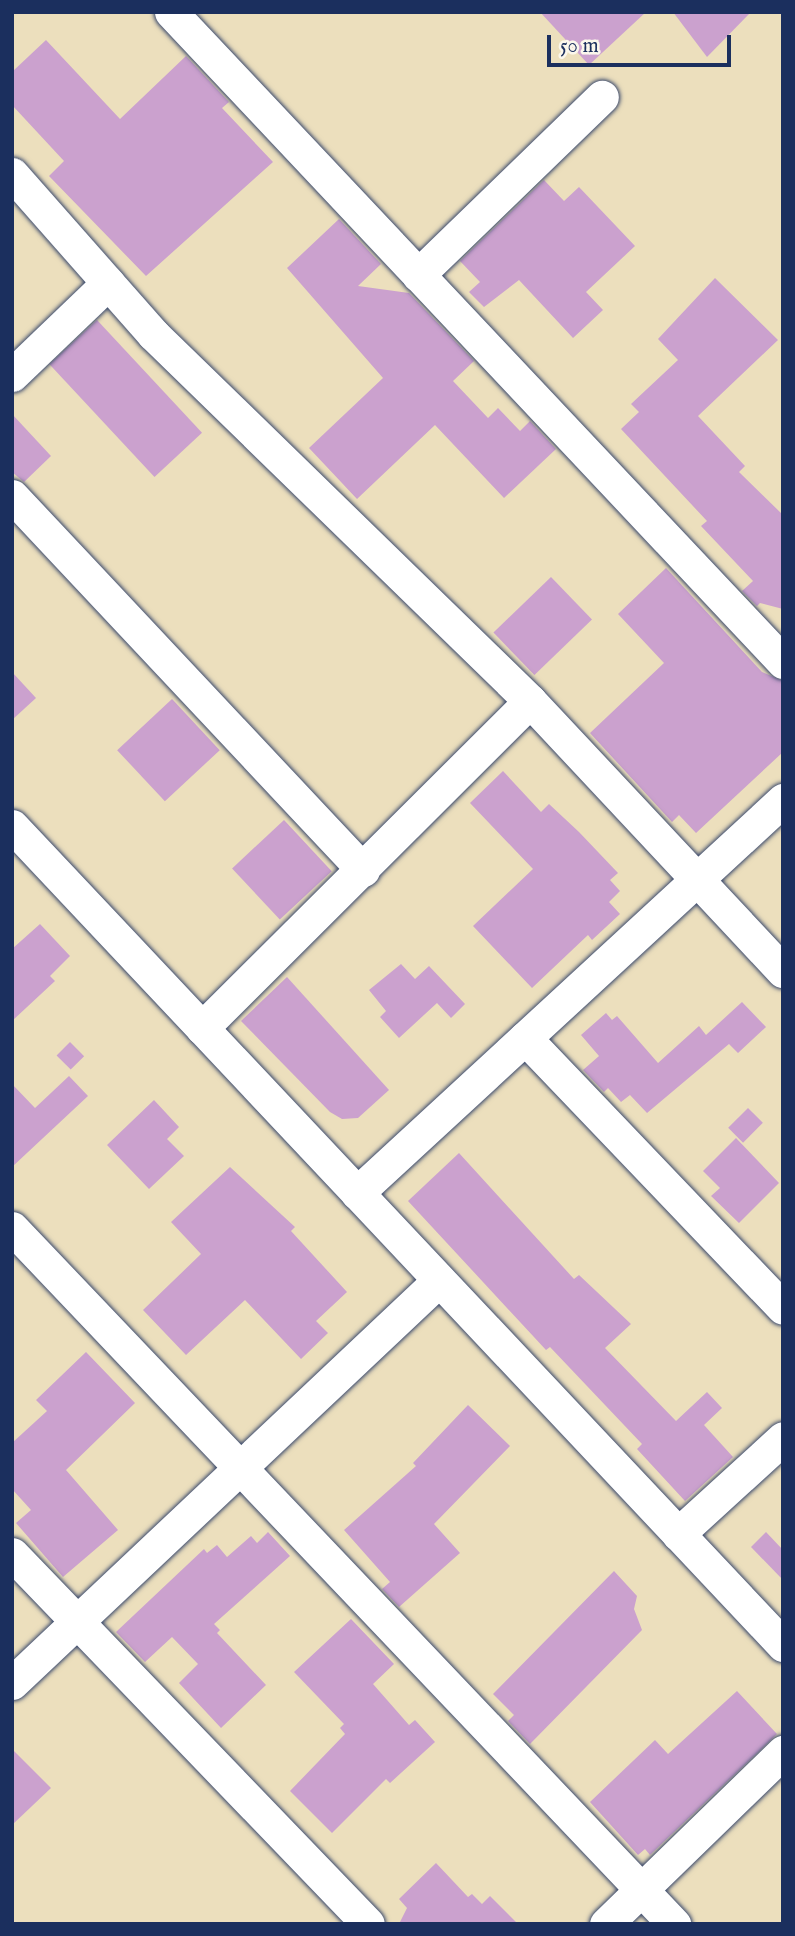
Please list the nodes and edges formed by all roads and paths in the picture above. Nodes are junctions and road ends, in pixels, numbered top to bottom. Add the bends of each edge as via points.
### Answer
1 (172, 12) edge
2 (602, 97) dead end
3 (12, 174) edge
4 (418, 275) junction
5 (108, 283) junction
6 (12, 376) edge
7 (12, 496) edge
8 (783, 662) edge
9 (530, 701) junction
10 (783, 800) edge
11 (12, 827) edge
12 (363, 870) junction
13 (698, 880) junction
14 (783, 971) edge
15 (202, 1028) junction
16 (525, 1038) junction
17 (357, 1193) junction
18 (12, 1228) edge
19 (439, 1280) junction
20 (783, 1308) edge
21 (783, 1438) edge
22 (238, 1469) junction
23 (678, 1534) junction
24 (12, 1554) edge
25 (76, 1623) junction
26 (783, 1645) edge
27 (12, 1683) edge
28 (783, 1752) edge
29 (641, 1889) junction
30 (368, 1924) edge
31 (606, 1924) edge
32 (674, 1924) edge

1 - 4 street
2 - 4 street
3 - 5 street
4 - 8 street
5 - 6 street
5 - 9 street via 153,334
7 - 12 street
9 - 12 street
9 - 13 street
10 - 13 street
11 - 15 street
12 - 15 street
13 - 14 street
13 - 16 street
15 - 17 street
16 - 17 street
16 - 20 street
17 - 19 street
18 - 22 street
19 - 22 street
19 - 23 street
21 - 23 street
22 - 25 street
22 - 29 street
23 - 26 street
24 - 25 street
25 - 27 street
25 - 30 street
28 - 29 street
29 - 31 street
29 - 32 street

